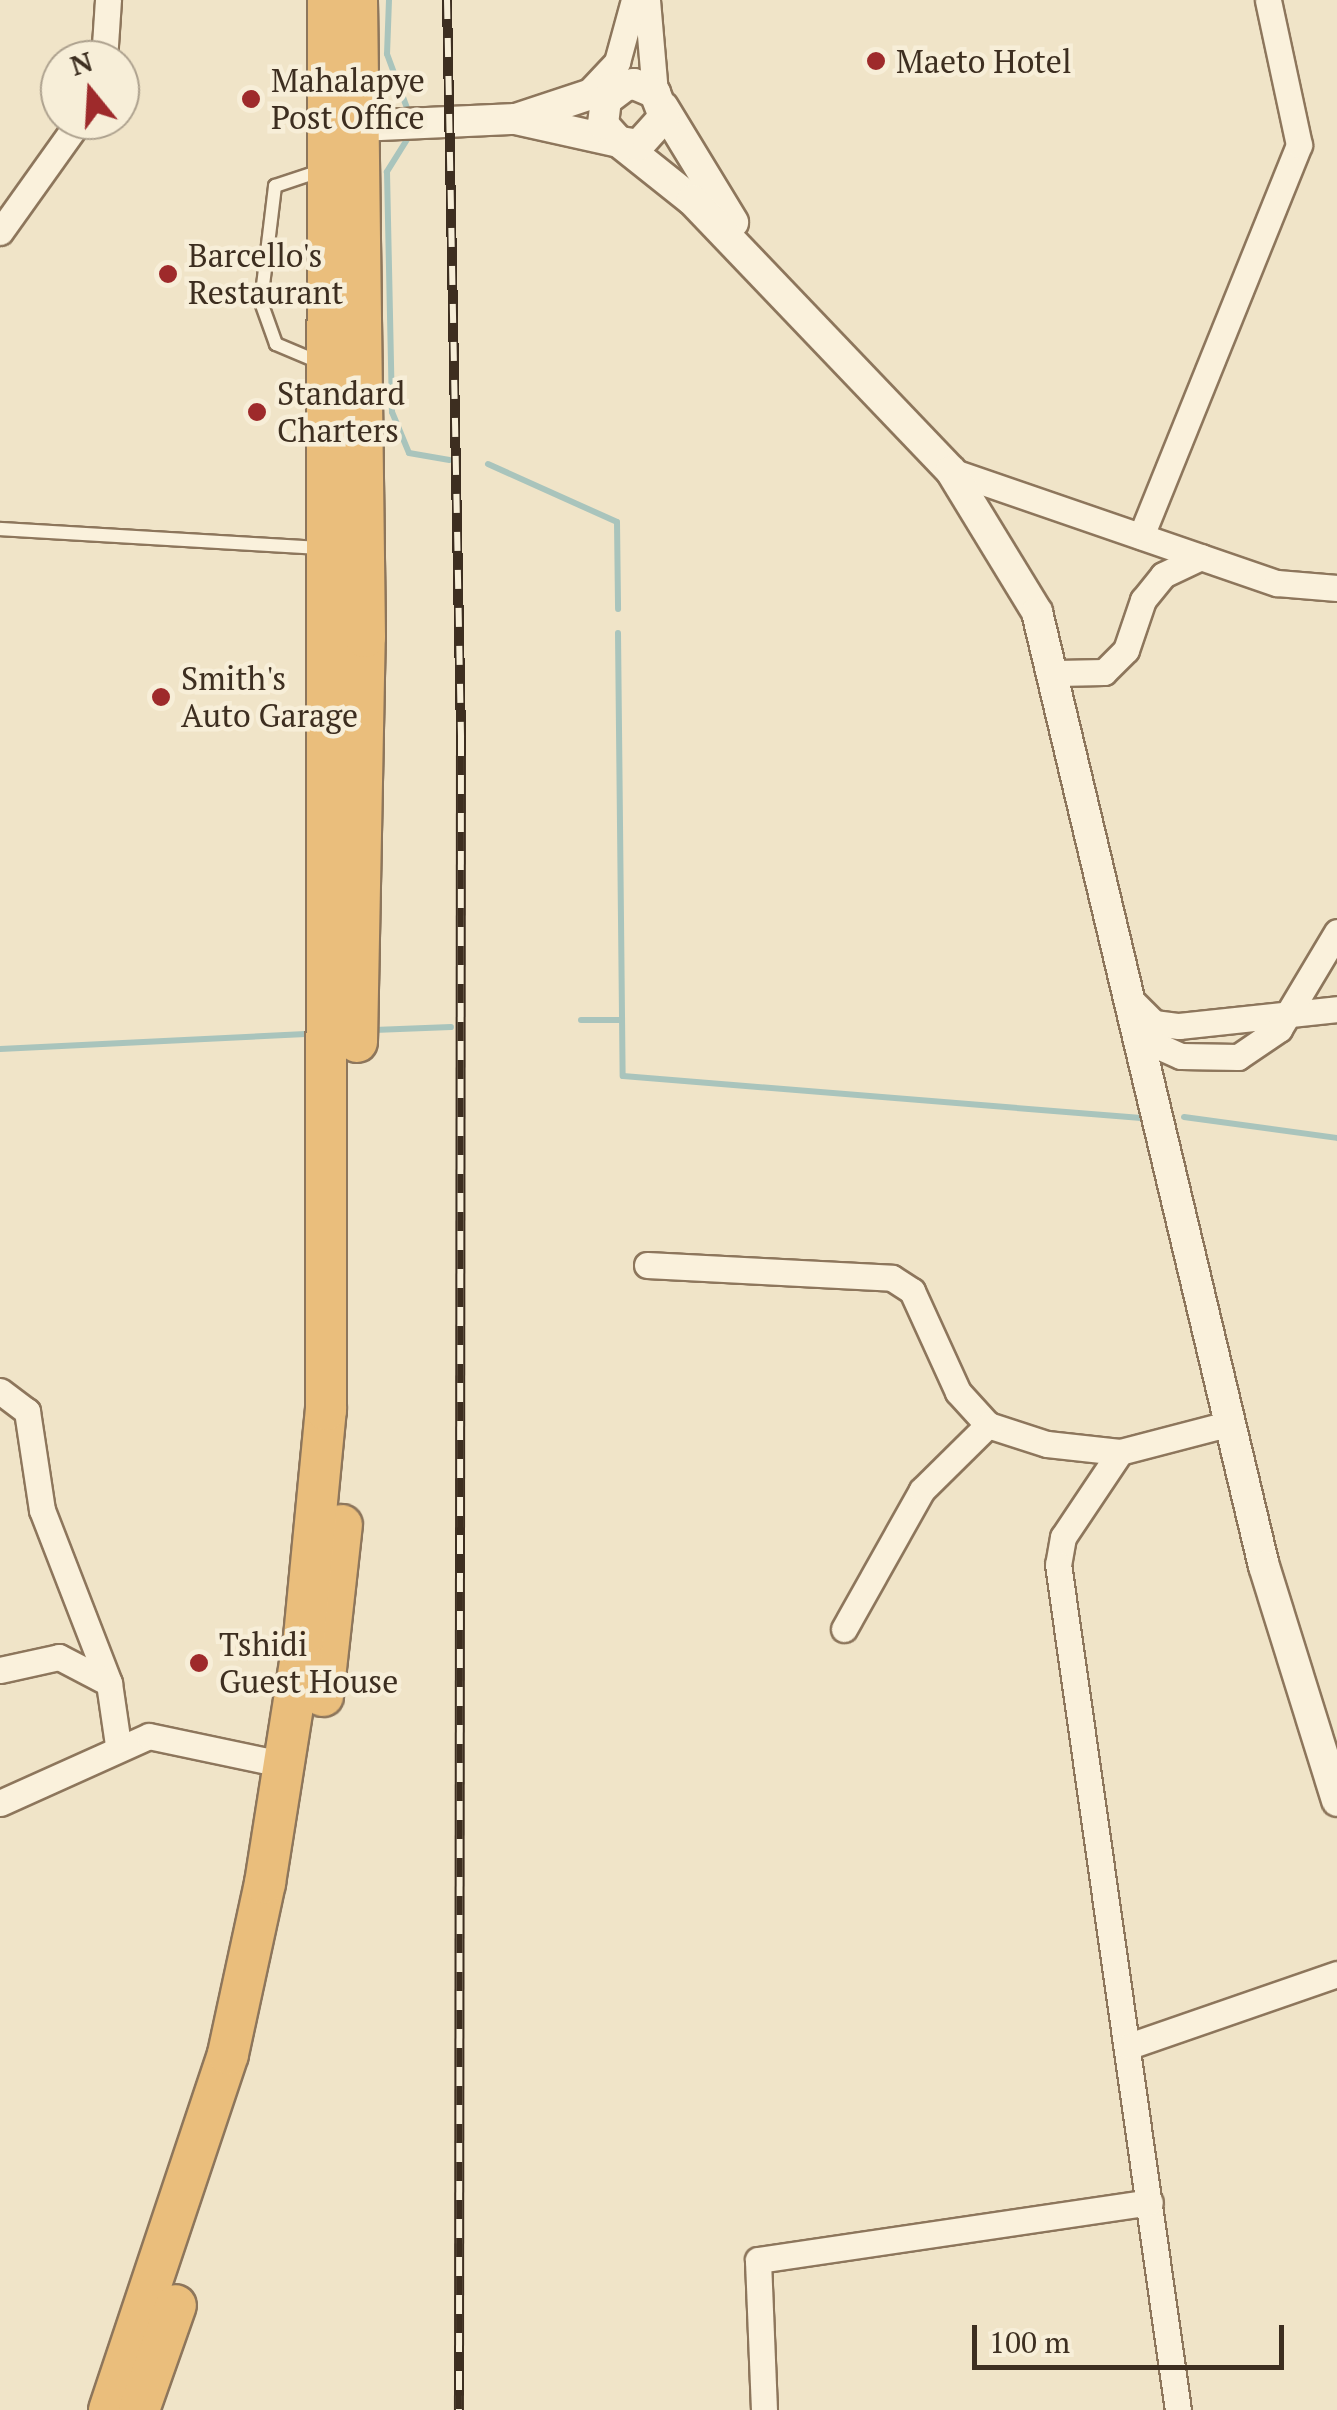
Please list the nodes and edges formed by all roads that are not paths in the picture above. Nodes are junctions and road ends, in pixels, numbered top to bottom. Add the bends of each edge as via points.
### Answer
1 (108, 0) edge
2 (328, 0) edge
3 (357, 0) edge
4 (634, 0) edge
5 (648, 0) edge
6 (1268, 0) edge
7 (105, 40) edge
8 (648, 95) junction
9 (585, 96) junction
10 (516, 119) junction
11 (340, 127) junction
12 (66, 140) edge
13 (620, 142) junction
14 (326, 170) junction
15 (0, 232) edge
16 (808, 314) junction
17 (344, 368) junction
18 (951, 471) junction
19 (0, 529) edge
20 (1141, 536) junction
21 (344, 551) junction
22 (1201, 557) junction
23 (1337, 588) edge
24 (1057, 673) junction
25 (1337, 932) edge
26 (1337, 1010) edge
27 (1138, 1014) junction
28 (1285, 1019) junction
29 (647, 1265) dead end
30 (0, 1391) edge
31 (1232, 1423) junction
32 (988, 1425) junction
33 (1120, 1452) junction
34 (844, 1629) dead end
35 (0, 1670) edge
36 (109, 1683) junction
37 (118, 1745) junction
38 (287, 1765) junction
39 (1337, 1801) edge
40 (0, 1803) edge
41 (1337, 1974) edge
42 (1129, 2046) junction
43 (1150, 2202) junction
44 (110, 2410) edge
45 (140, 2410) edge
46 (764, 2410) edge
47 (1178, 2410) edge

1 - 7 street
2 - 11 highway
3 - 11 highway
4 - 9 street via 617,62
5 - 8 street
6 - 20 street via 1299,145
8 - 9 street
8 - 13 street via 656,135
8 - 13 street via 602,116
8 - 16 street via 720,204
9 - 10 street
10 - 11 street
10 - 13 street
11 - 14 highway
11 - 17 highway
12 - 15 street
13 - 16 street
14 - 17 highway
14 - 17 lane via 275,186 261,302 276,344
16 - 18 street
17 - 21 highway
18 - 20 street
18 - 24 street via 1037,612
19 - 21 lane
20 - 22 street
21 - 38 highway via 326,1410
21 - 45 highway via 350,1418 334,1627 252,2058
22 - 23 street via 1276,583
22 - 24 street via 1164,575 1142,600 1126,650 1104,672
24 - 27 street
25 - 28 street
26 - 28 street
27 - 28 street via 1179,1026
27 - 31 street
29 - 32 street via 892,1278 912,1291 958,1392
30 - 36 street via 27,1411 42,1510
31 - 33 street
31 - 39 street via 1264,1566
32 - 33 street
32 - 34 street via 922,1490
33 - 42 street via 1063,1537 1058,1564
35 - 36 street via 59,1658
36 - 37 street
37 - 38 street via 195,1739
37 - 40 street
38 - 44 highway via 228,2054
41 - 42 street
42 - 43 street
43 - 46 street via 758,2260
43 - 47 street

